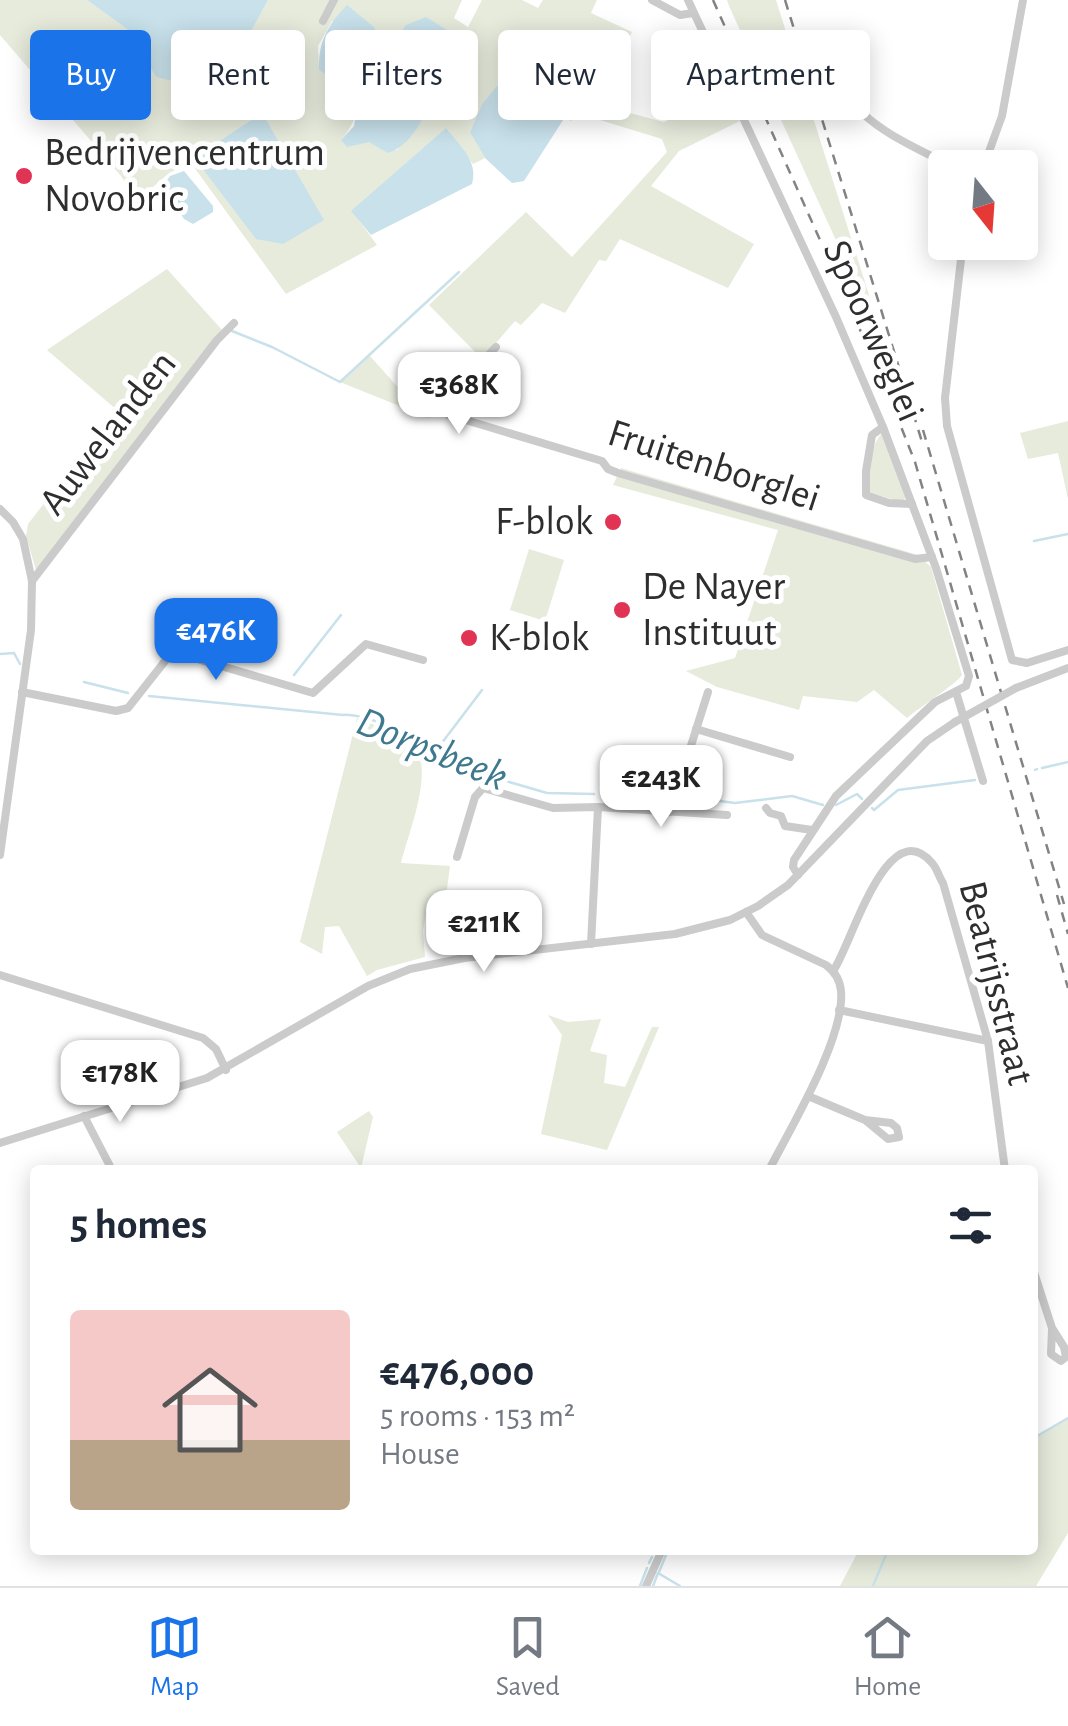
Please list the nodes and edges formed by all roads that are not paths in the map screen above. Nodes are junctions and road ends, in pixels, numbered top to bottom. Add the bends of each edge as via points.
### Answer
1 (334, 0) edge
2 (652, 0) edge
3 (688, 0) edge
4 (1022, 0) edge
5 (693, 14) junction
6 (323, 21) dead end
7 (870, 118) edge
8 (989, 150) edge
9 (928, 153) edge
10 (961, 260) edge
11 (234, 323) dead end
12 (496, 348) dead end
13 (883, 427) junction
14 (912, 504) junction
15 (0, 508) edge
16 (932, 557) junction
17 (32, 581) junction
18 (1068, 650) edge
19 (423, 660) dead end
20 (1068, 668) edge
21 (22, 692) junction
22 (708, 692) dead end
23 (956, 692) junction
24 (696, 729) junction
25 (790, 756) dead end
26 (983, 781) dead end
27 (598, 807) junction
28 (766, 808) dead end
29 (670, 812) junction
30 (727, 815) dead end
31 (812, 830) junction
32 (0, 855) edge
33 (456, 858) dead end
34 (798, 876) junction
35 (746, 912) junction
36 (591, 944) junction
37 (833, 971) junction
38 (0, 975) edge
39 (839, 1010) junction
40 (988, 1041) junction
41 (226, 1070) junction
42 (808, 1096) junction
43 (84, 1116) junction
44 (865, 1120) dead end
45 (0, 1142) edge
46 (109, 1165) edge
47 (772, 1165) edge
48 (1005, 1165) edge
49 (1038, 1285) edge
50 (1052, 1328) dead end
51 (660, 1555) edge
52 (646, 1586) edge

1 - 6 street
2 - 5 street via 680,16
3 - 5 street, Spoorweglei
4 - 8 street via 1002,116
5 - 13 street, Spoorweglei
7 - 9 street
10 - 18 street via 945,398 950,441 1012,660 1021,664
11 - 17 street, Auwelanden
12 - 16 street, Fruitenborglei via 448,399 449,415 602,461 618,473 915,559
13 - 14 street, Spoorweglei
13 - 14 street via 872,435 866,495
14 - 16 street, Spoorweglei
15 - 17 street via 23,539
16 - 23 street, Spoorweglei via 969,676
17 - 21 street
19 - 21 street via 366,644 316,693 177,653 128,708
20 - 34 street, bridge via 1016,688 927,742
21 - 32 street
22 - 24 street
23 - 26 street
23 - 31 street via 934,702 836,796
24 - 25 street
24 - 29 street
27 - 29 street
27 - 33 street via 553,808 483,788
27 - 36 street
28 - 31 street via 782,816 785,826
29 - 30 street
31 - 34 street via 792,864
34 - 35 street
35 - 36 street via 701,929
35 - 37 street via 762,935
36 - 41 street via 464,958 392,975
37 - 39 street
37 - 40 street, Beatrijsstraat via 886,864 902,854 922,856 943,883
38 - 41 street via 209,1041
39 - 40 street
39 - 42 street
40 - 48 street, Beatrijsstraat
41 - 43 street
42 - 44 street
42 - 47 street
43 - 45 street
43 - 46 street
49 - 50 street
51 - 52 street

